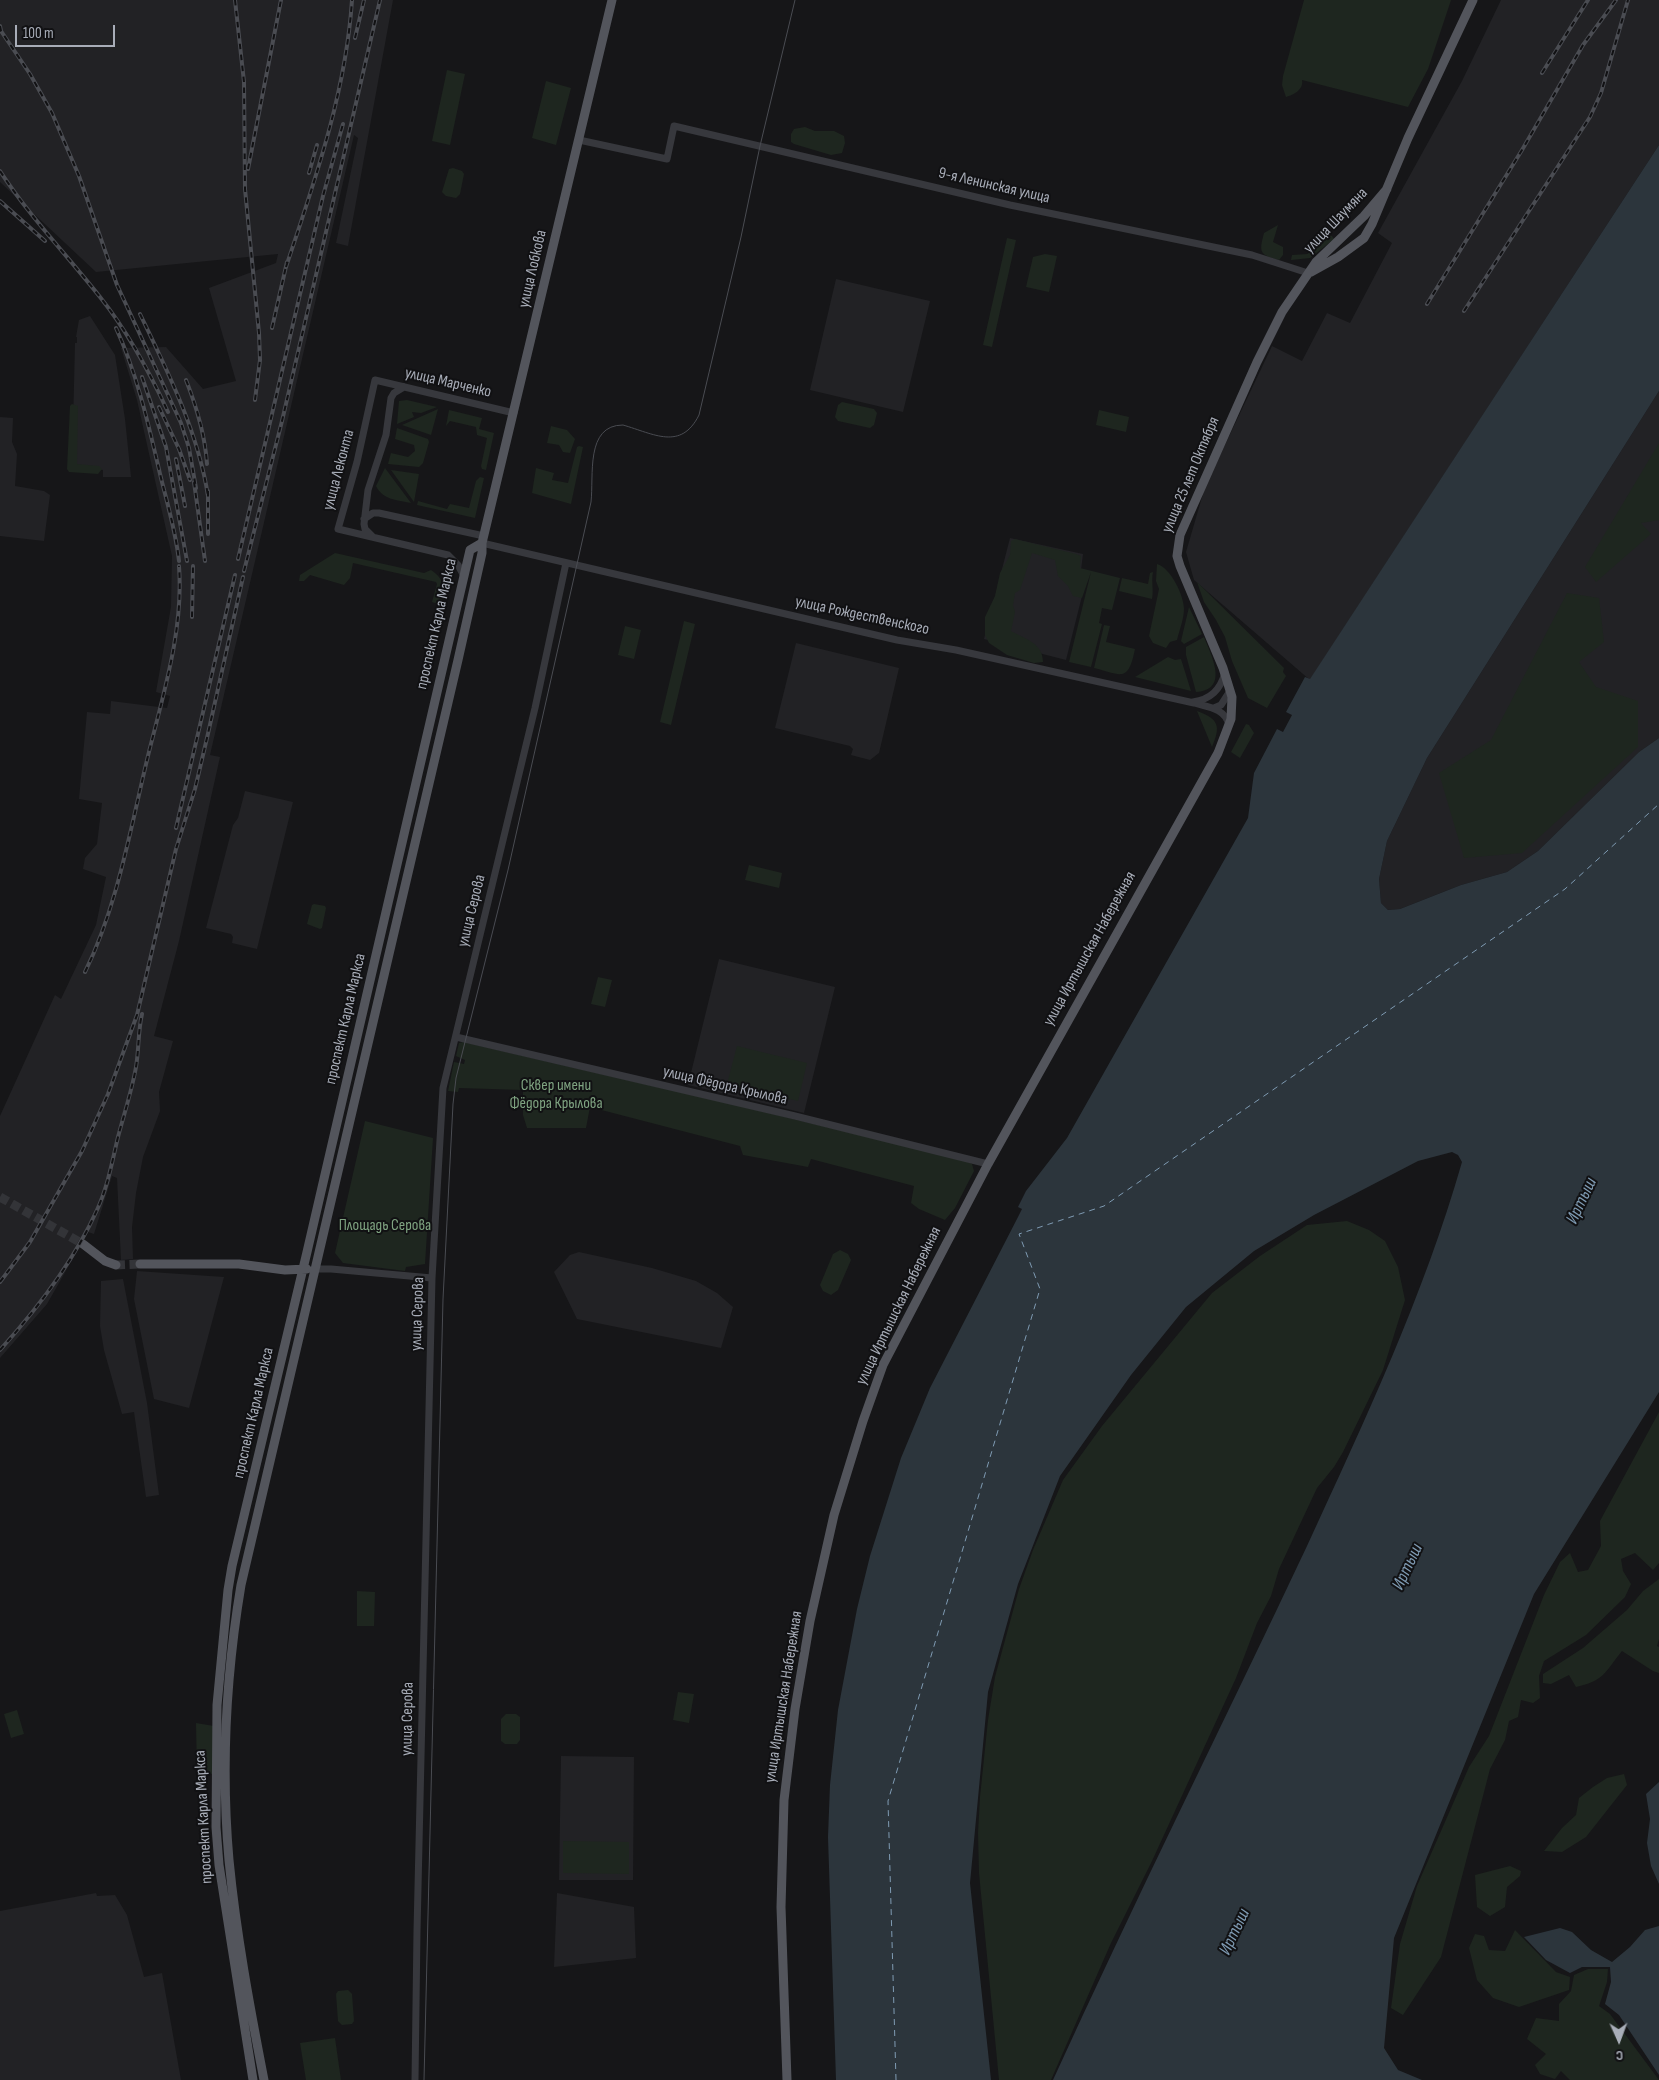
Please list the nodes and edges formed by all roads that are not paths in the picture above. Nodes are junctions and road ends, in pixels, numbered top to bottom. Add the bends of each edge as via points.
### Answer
1 (612, 0) edge
2 (1473, 0) edge
3 (579, 140) junction
4 (1387, 189) junction
5 (1353, 226) junction
6 (1364, 238) junction
7 (1308, 273) junction
8 (375, 380) joint
9 (404, 387) junction
10 (514, 413) junction
11 (364, 519) junction
12 (375, 538) junction
13 (483, 540) junction
14 (566, 563) junction
15 (464, 576) junction
16 (1224, 673) junction
17 (1231, 694) junction
18 (1190, 703) junction
19 (1214, 708) junction
20 (1229, 725) junction
21 (424, 749) junction
22 (436, 752) junction
23 (409, 809) junction
24 (422, 812) junction
25 (456, 1037) junction
26 (352, 1060) junction
27 (363, 1062) junction
28 (988, 1164) junction
29 (83, 1244) tunnel mouth
30 (140, 1264) tunnel mouth
31 (116, 1265) tunnel mouth
32 (303, 1269) junction
33 (316, 1269) junction
34 (432, 1278) junction
35 (253, 2080) edge
36 (264, 2080) edge
37 (415, 2080) edge
38 (787, 2080) edge

1 - 3 main road, улица Лобкова
2 - 4 main road, улица Шаумяна
3 - 7 street, 9-я Ленинская улица via 667,159 674,126 1010,205 1252,256
3 - 10 main road, улица Лобкова
4 - 5 main road, улица Шаумяна
4 - 6 main road, улица Шаумяна
5 - 6 main road via 1360,227
5 - 7 main road, улица Шаумяна
6 - 7 main road, улица Шаумяна
7 - 16 main road, улица 25 лет Октября via 1282,312 1257,362 1178,540 1177,556 1183,576
8 - 9 street, улица Марченко
8 - 12 street, улица Леконта via 338,529
9 - 10 street, улица Марченко
9 - 11 street via 391,398 386,434 368,490
10 - 13 main road, улица Лобкова
11 - 12 street via 365,529
11 - 13 street, улица Рождественского via 373,513 379,514
12 - 15 street via 448,555
13 - 14 street, улица Рождественского
13 - 15 main road, проспект Карла Маркса via 470,550
13 - 22 main road, проспект Карла Маркса
14 - 18 street, улица Рождественского via 897,640
14 - 25 street, улица Серова via 535,708
15 - 21 main road, проспект Карла Маркса
16 - 17 main road, улица 25 лет Октября
16 - 18 street via 1220,687 1214,693
17 - 19 street
17 - 20 main road, улица Иртышская Набережная via 1233,713
18 - 19 street, улица Рождественского
19 - 20 street via 1224,714
20 - 28 main road, улица Иртышская Набережная via 1218,753
21 - 22 main road
21 - 23 main road, проспект Карла Маркса
22 - 24 main road, проспект Карла Маркса
23 - 24 main road
23 - 26 main road, проспект Карла Маркса
24 - 27 main road, проспект Карла Маркса
25 - 28 street, улица Фёдора Крылова
25 - 34 street, улица Серова via 443,1088
26 - 27 main road
26 - 32 main road, проспект Карла Маркса
27 - 33 main road, проспект Карла Маркса
28 - 38 main road, улица Иртышская Набережная via 883,1365 838,1501 820,1574 795,1709 784,1800 781,1907
29 - 31 main road via 105,1261
30 - 32 main road via 239,1264
32 - 33 main road
32 - 35 main road, проспект Карла Маркса via 231,1574 217,1705 218,1859
33 - 34 street
33 - 36 main road, проспект Карла Маркса via 244,1568 234,1631 227,1712 229,1858
34 - 37 street, улица Серова

